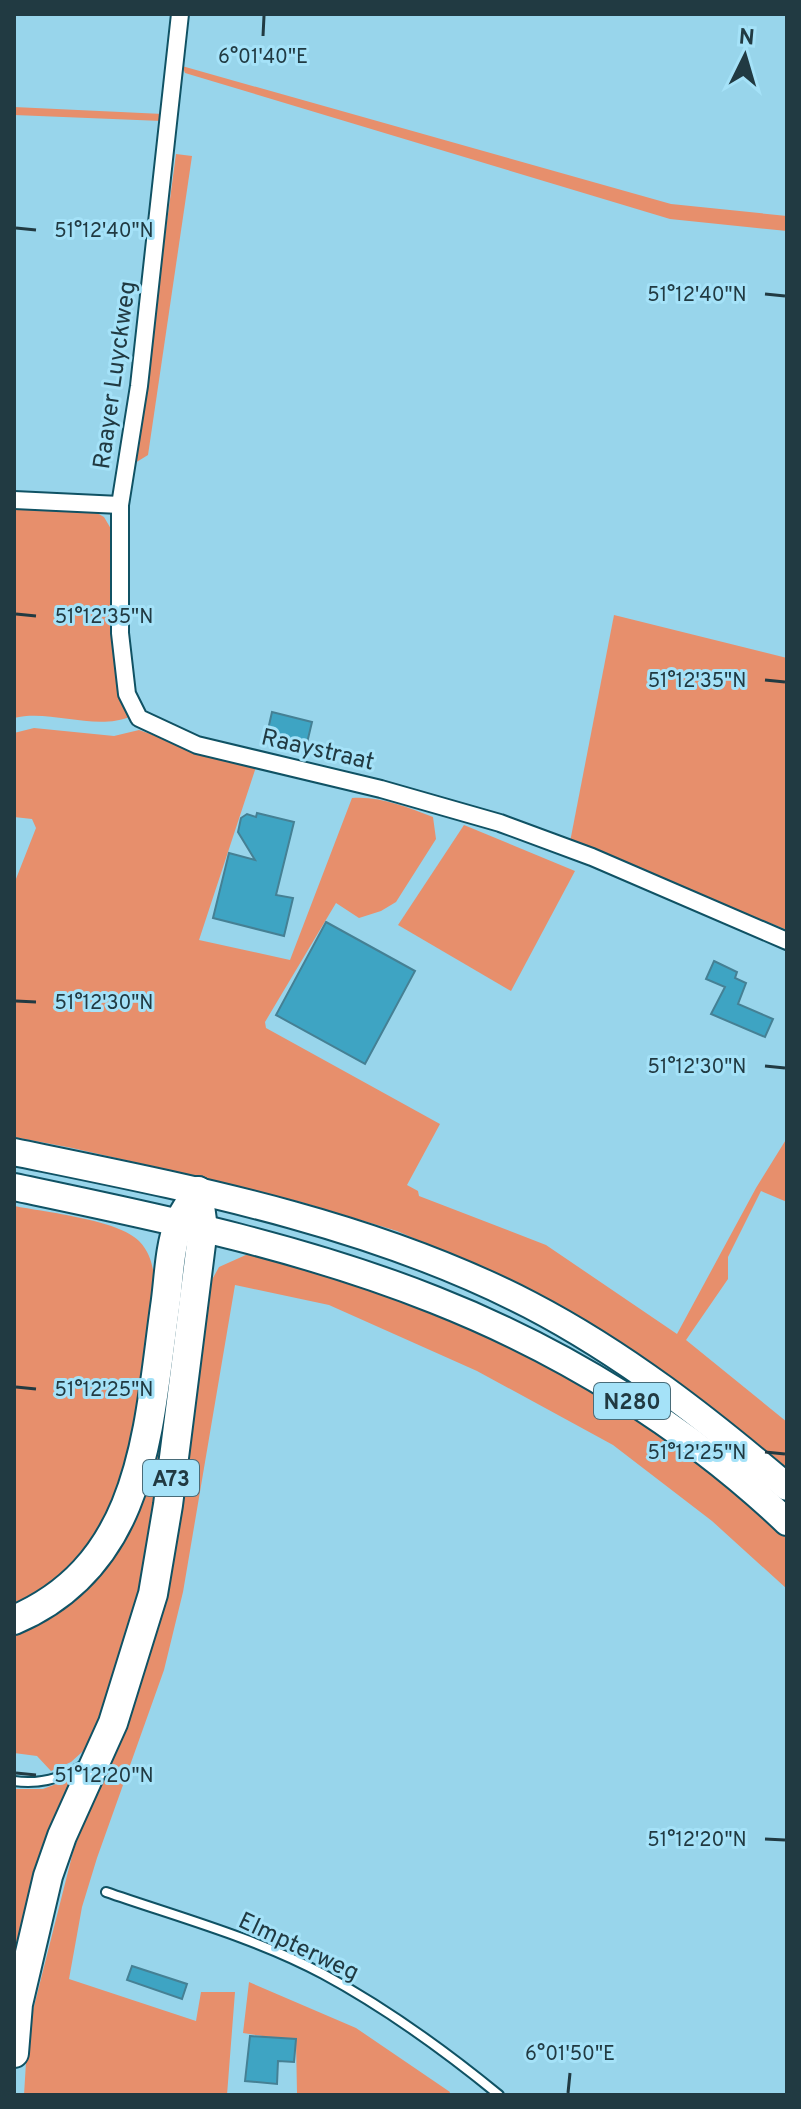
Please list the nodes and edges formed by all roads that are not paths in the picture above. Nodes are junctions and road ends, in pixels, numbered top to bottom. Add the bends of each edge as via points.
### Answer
1 (180, 14) edge
2 (14, 500) edge
3 (120, 505) junction
4 (787, 941) edge
5 (14, 1152) edge
6 (14, 1187) edge
7 (198, 1191) junction
8 (191, 1225) junction
9 (787, 1487) edge
10 (787, 1522) edge
11 (14, 1620) edge
12 (102, 1751) junction
13 (14, 1781) edge
14 (106, 1892) dead end
15 (14, 2053) edge
16 (499, 2095) edge

1 - 3 street, Raayer Luyckweg via 139,386
2 - 3 street
3 - 4 street, Raaystraat via 120,633 127,694 139,718 197,745 500,823
5 - 7 highway, N280
6 - 8 highway, N280
7 - 8 highway, A73
7 - 9 highway, N280 via 375,1241 530,1305 671,1393
8 - 10 highway, N280 via 394,1284 508,1332 652,1414
8 - 11 highway, A73 via 148,1429 125,1510 75,1582
8 - 12 highway, A73 via 160,1559 145,1625
12 - 13 lane via 67,1775
12 - 15 highway, A73 via 48,1876 18,2004
14 - 16 lane, Elmpterweg via 267,1948 322,1973 398,2019

